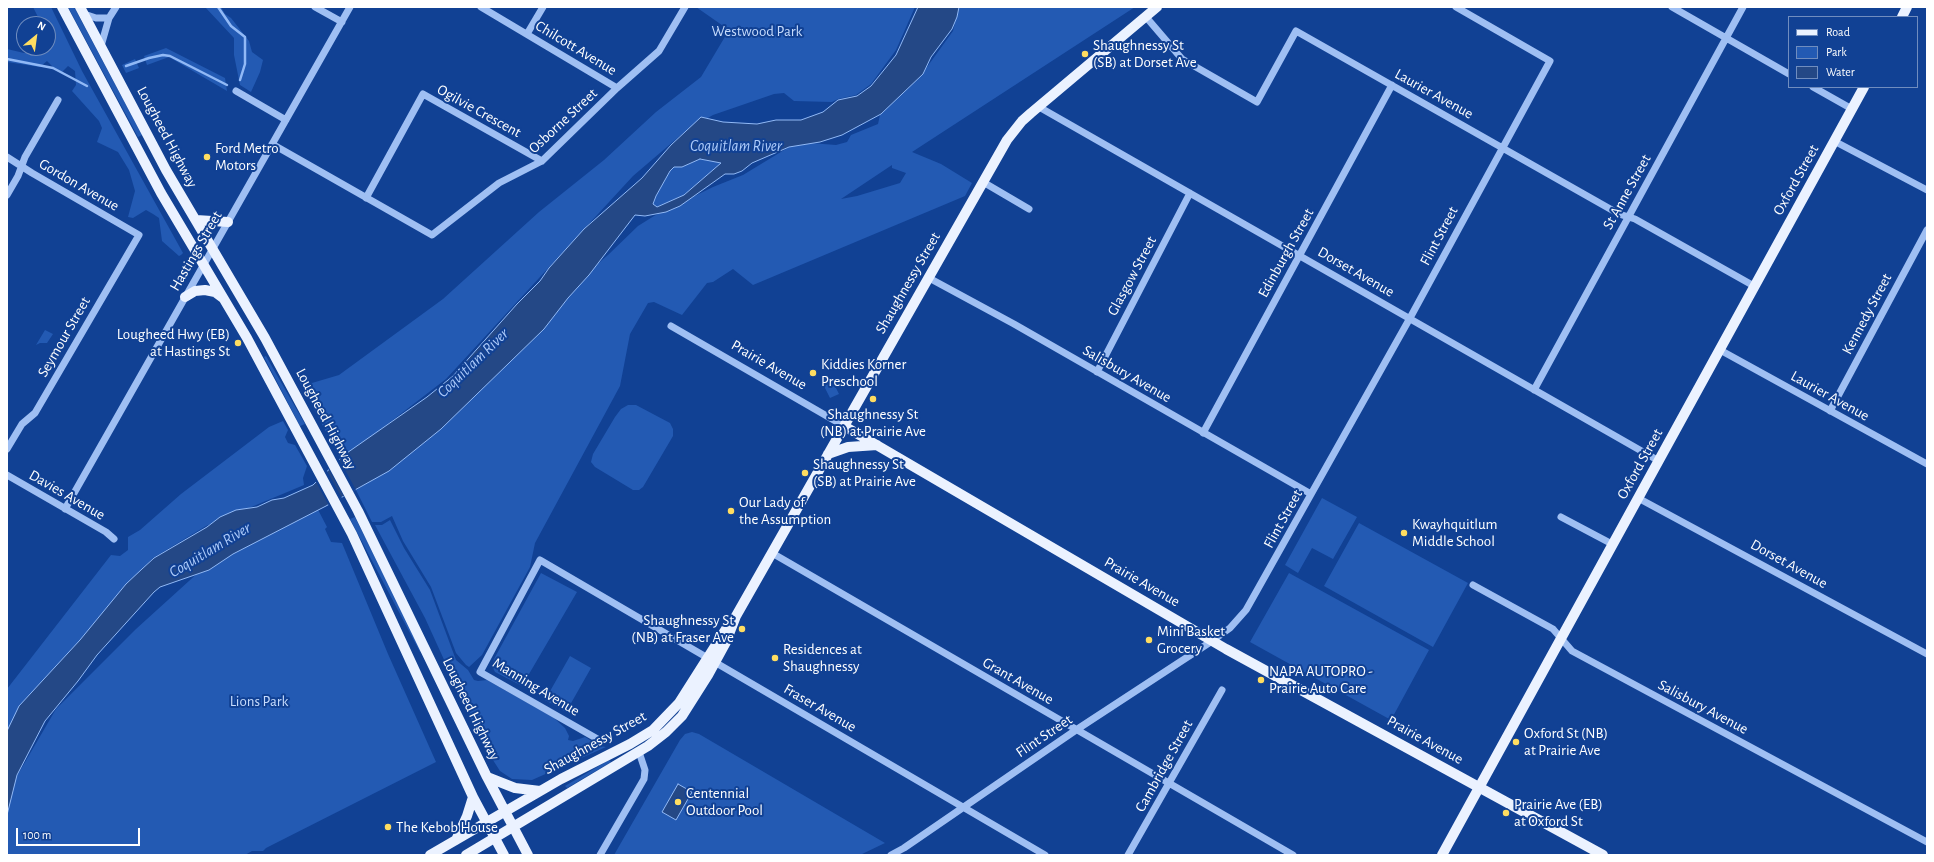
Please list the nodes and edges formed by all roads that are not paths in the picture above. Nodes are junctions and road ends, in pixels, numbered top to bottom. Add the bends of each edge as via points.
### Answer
1 (62, 7) edge
2 (116, 7) edge
3 (315, 7) edge
4 (350, 7) edge
5 (481, 7) edge
6 (543, 7) edge
7 (685, 7) edge
8 (1158, 7) edge
9 (1456, 7) edge
10 (1672, 7) edge
11 (1743, 7) edge
12 (1907, 7) edge
13 (82, 10) edge
14 (1902, 16) edge
15 (1146, 17) junction
16 (109, 18) junction
17 (342, 22) junction
18 (527, 34) junction
19 (1726, 38) junction
20 (101, 46) junction
21 (1788, 73) edge
22 (1392, 85) junction
23 (617, 88) junction
24 (1815, 88) edge
25 (1863, 88) edge
26 (236, 91) dead end
27 (58, 100) dead end
28 (1039, 107) junction
29 (1852, 109) junction
30 (286, 120) junction
31 (1834, 141) junction
32 (272, 144) junction
33 (1502, 147) junction
34 (7, 157) edge
35 (542, 161) junction
36 (21, 166) junction
37 (983, 182) junction
38 (1927, 190) edge
39 (1190, 193) junction
40 (7, 195) edge
41 (366, 198) junction
42 (1028, 209) dead end
43 (1628, 216) junction
44 (196, 220) junction
45 (228, 222) junction
46 (1927, 230) edge
47 (139, 235) joint
48 (212, 249) junction
49 (1300, 255) junction
50 (204, 264) junction
51 (929, 278) junction
52 (1754, 286) junction
53 (185, 297) junction
54 (225, 300) junction
55 (1410, 318) junction
56 (671, 326) dead end
57 (1720, 350) junction
58 (1097, 372) junction
59 (1534, 390) junction
60 (1830, 411) junction
61 (844, 426) junction
62 (1203, 432) junction
63 (877, 445) junction
64 (7, 449) edge
65 (828, 454) junction
66 (1659, 461) junction
67 (1927, 464) edge
68 (7, 475) edge
69 (1311, 494) junction
70 (1638, 498) junction
71 (65, 509) junction
72 (1561, 517) dead end
73 (114, 539) dead end
74 (1612, 544) junction
75 (772, 554) junction
76 (540, 560) joint
77 (1473, 585) dead end
78 (1562, 639) junction
79 (1212, 641) junction
80 (1927, 654) edge
81 (711, 661) junction
82 (1222, 690) dead end
83 (1076, 730) junction
84 (601, 741) dead end
85 (638, 752) junction
86 (487, 777) junction
87 (1169, 784) junction
88 (1480, 788) junction
89 (540, 791) junction
90 (473, 796) junction
91 (964, 807) junction
92 (506, 812) junction
93 (487, 824) junction
94 (513, 828) junction
95 (495, 839) junction
96 (456, 840) junction
97 (1927, 842) edge
98 (430, 855) edge
99 (466, 855) edge
100 (504, 855) edge
101 (528, 855) edge
102 (600, 855) edge
103 (890, 855) edge
104 (1045, 855) edge
105 (1128, 855) edge
106 (1294, 855) edge
107 (1442, 855) edge
108 (1603, 855) edge

1 - 50 main road, Lougheed Highway via 162,193
2 - 16 street
3 - 17 street
4 - 17 street, Hastings Street
5 - 18 street, Chilcott Avenue
6 - 18 street
7 - 23 street, Osborne Street via 659,51
8 - 15 main road, Shaughnessy Street
9 - 33 street, Flint Street via 1550,61
10 - 19 street
11 - 19 street, St Anne Street
12 - 14 main road
13 - 16 street via 96,18
13 - 20 main road, Lougheed Highway
15 - 22 street, Laurier Avenue via 1182,59 1256,102 1296,31
15 - 28 main road, Shaughnessy Street
16 - 20 street
17 - 30 street, Hastings Street
18 - 23 street, Chilcott Avenue
19 - 21 street
19 - 43 street, St Anne Street
20 - 44 main road, Lougheed Highway via 166,170
22 - 33 street, Laurier Avenue
22 - 49 street, Edinburgh Street
23 - 35 street, Osborne Street
24 - 29 street
25 - 29 main road, Oxford Street
26 - 30 street
27 - 36 street
28 - 37 main road, Shaughnessy Street via 1014,130
28 - 39 street, Dorset Avenue
29 - 31 main road, Oxford Street
30 - 32 street, Hastings Street
31 - 38 street
31 - 52 main road, Oxford Street
32 - 41 street, Osborne Street
32 - 45 street, Hastings Street
33 - 43 street, Laurier Avenue via 1619,214
33 - 55 street, Flint Street
34 - 36 street, Gordon Avenue
35 - 41 street, Osborne Street via 499,183 432,235
35 - 41 street, Ogilvie Crescent via 423,94
36 - 40 street
36 - 47 street, Gordon Avenue
37 - 42 street
37 - 51 main road, Shaughnessy Street
39 - 49 street, Dorset Avenue
39 - 58 street, Glasgow Street
43 - 52 street, Laurier Avenue
43 - 59 street, St Anne Street
44 - 45 main road
44 - 48 main road, Lougheed Highway
45 - 48 street, Hastings Street
46 - 60 street, Kennedy Street
47 - 64 street, Seymour Street via 35,413 22,424
48 - 50 street, Hastings Street
48 - 86 main road, Lougheed Highway via 265,338 358,511
49 - 55 street, Dorset Avenue
49 - 62 street, Edinburgh Street
50 - 53 street, Hastings Street
50 - 54 main road, Lougheed Highway
51 - 58 street, Salisbury Avenue
51 - 61 main road, Shaughnessy Street
52 - 57 main road, Oxford Street
53 - 54 main road via 198,290 205,290 215,292
53 - 71 street, Hastings Street
54 - 90 main road, Lougheed Highway via 344,519
55 - 59 street, Dorset Avenue
55 - 69 street, Flint Street
56 - 61 street, Prairie Avenue
57 - 60 street, Laurier Avenue
57 - 66 main road, Oxford Street
58 - 62 street, Salisbury Avenue
59 - 66 street, Dorset Avenue
60 - 67 street, Laurier Avenue
61 - 63 main road, Prairie Avenue
61 - 65 main road, Shaughnessy Street
62 - 69 street, Salisbury Avenue
63 - 65 main road via 848,447
63 - 79 main road, Prairie Avenue
65 - 75 main road, Shaughnessy Street
66 - 70 main road, Oxford Street
68 - 71 street, Davies Avenue
69 - 79 street, Flint Street via 1246,610 1230,628
70 - 74 main road, Oxford Street
70 - 80 street, Dorset Avenue
71 - 73 street, Davies Avenue
72 - 74 street
74 - 78 main road, Oxford Street
75 - 81 main road, Shaughnessy Street
75 - 83 street, Grant Avenue
76 - 81 street, Fraser Avenue
76 - 84 street, Manning Avenue via 480,672
77 - 78 street, Salisbury Avenue via 1553,629
78 - 88 main road, Oxford Street
78 - 97 street, Salisbury Avenue via 1572,651
79 - 83 street, Flint Street
79 - 88 main road, Prairie Avenue
81 - 85 main road, Shaughnessy Street via 682,716 662,736
81 - 89 main road, Shaughnessy Street via 679,703 652,730
81 - 91 street, Fraser Avenue
82 - 87 street, Cambridge Street
83 - 87 street, Grant Avenue
83 - 91 street, Flint Street
85 - 94 main road, Shaughnessy Street
85 - 102 street via 645,771 644,779
86 - 89 main road via 515,788
86 - 92 main road, Lougheed Highway
87 - 105 street, Cambridge Street
87 - 106 street, Grant Avenue
88 - 107 main road, Oxford Street
88 - 108 main road, Prairie Avenue
89 - 92 main road, Shaughnessy Street
90 - 93 main road, Lougheed Highway
90 - 96 main road
91 - 103 street, Flint Street
91 - 104 street, Fraser Avenue
92 - 93 main road, Shaughnessy Street
92 - 94 main road, Lougheed Highway
93 - 95 main road, Lougheed Highway
93 - 96 main road, Shaughnessy Street
94 - 95 main road, Shaughnessy Street
94 - 101 main road, Lougheed Highway
95 - 99 main road, Shaughnessy Street
95 - 100 main road, Lougheed Highway
96 - 98 main road, Shaughnessy Street

